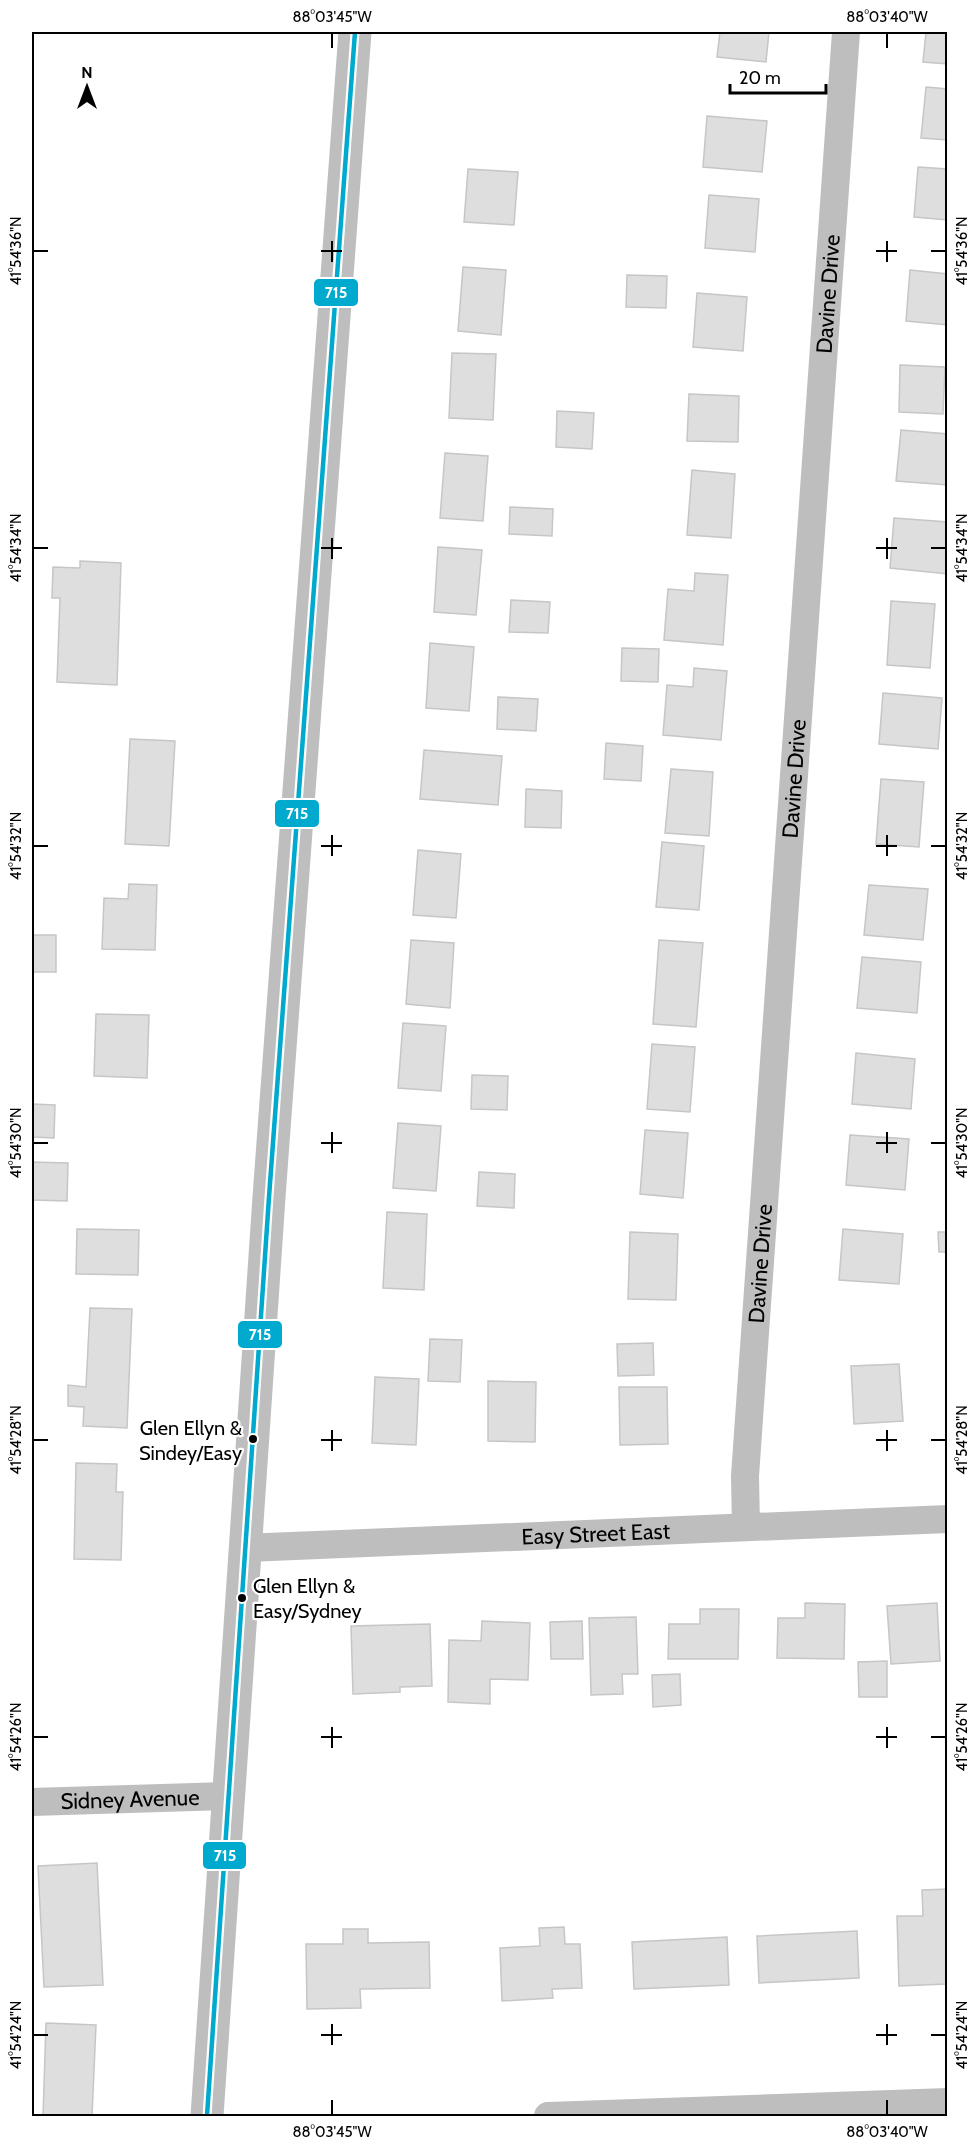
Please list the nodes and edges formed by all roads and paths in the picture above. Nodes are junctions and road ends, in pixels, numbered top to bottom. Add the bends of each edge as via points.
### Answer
1 (355, 32) edge
2 (846, 32) edge
3 (948, 1519) edge
4 (746, 1527) junction
5 (245, 1548) junction
6 (227, 1796) junction
7 (32, 1802) edge
8 (948, 2102) edge
9 (207, 2116) edge
10 (548, 2116) edge

1 - 5 street
2 - 4 street, Davine Drive via 745,1476
3 - 4 street, Easy Street East
4 - 5 street, Easy Street East
5 - 6 street
6 - 7 street, Sidney Avenue
6 - 9 street
8 - 10 street

